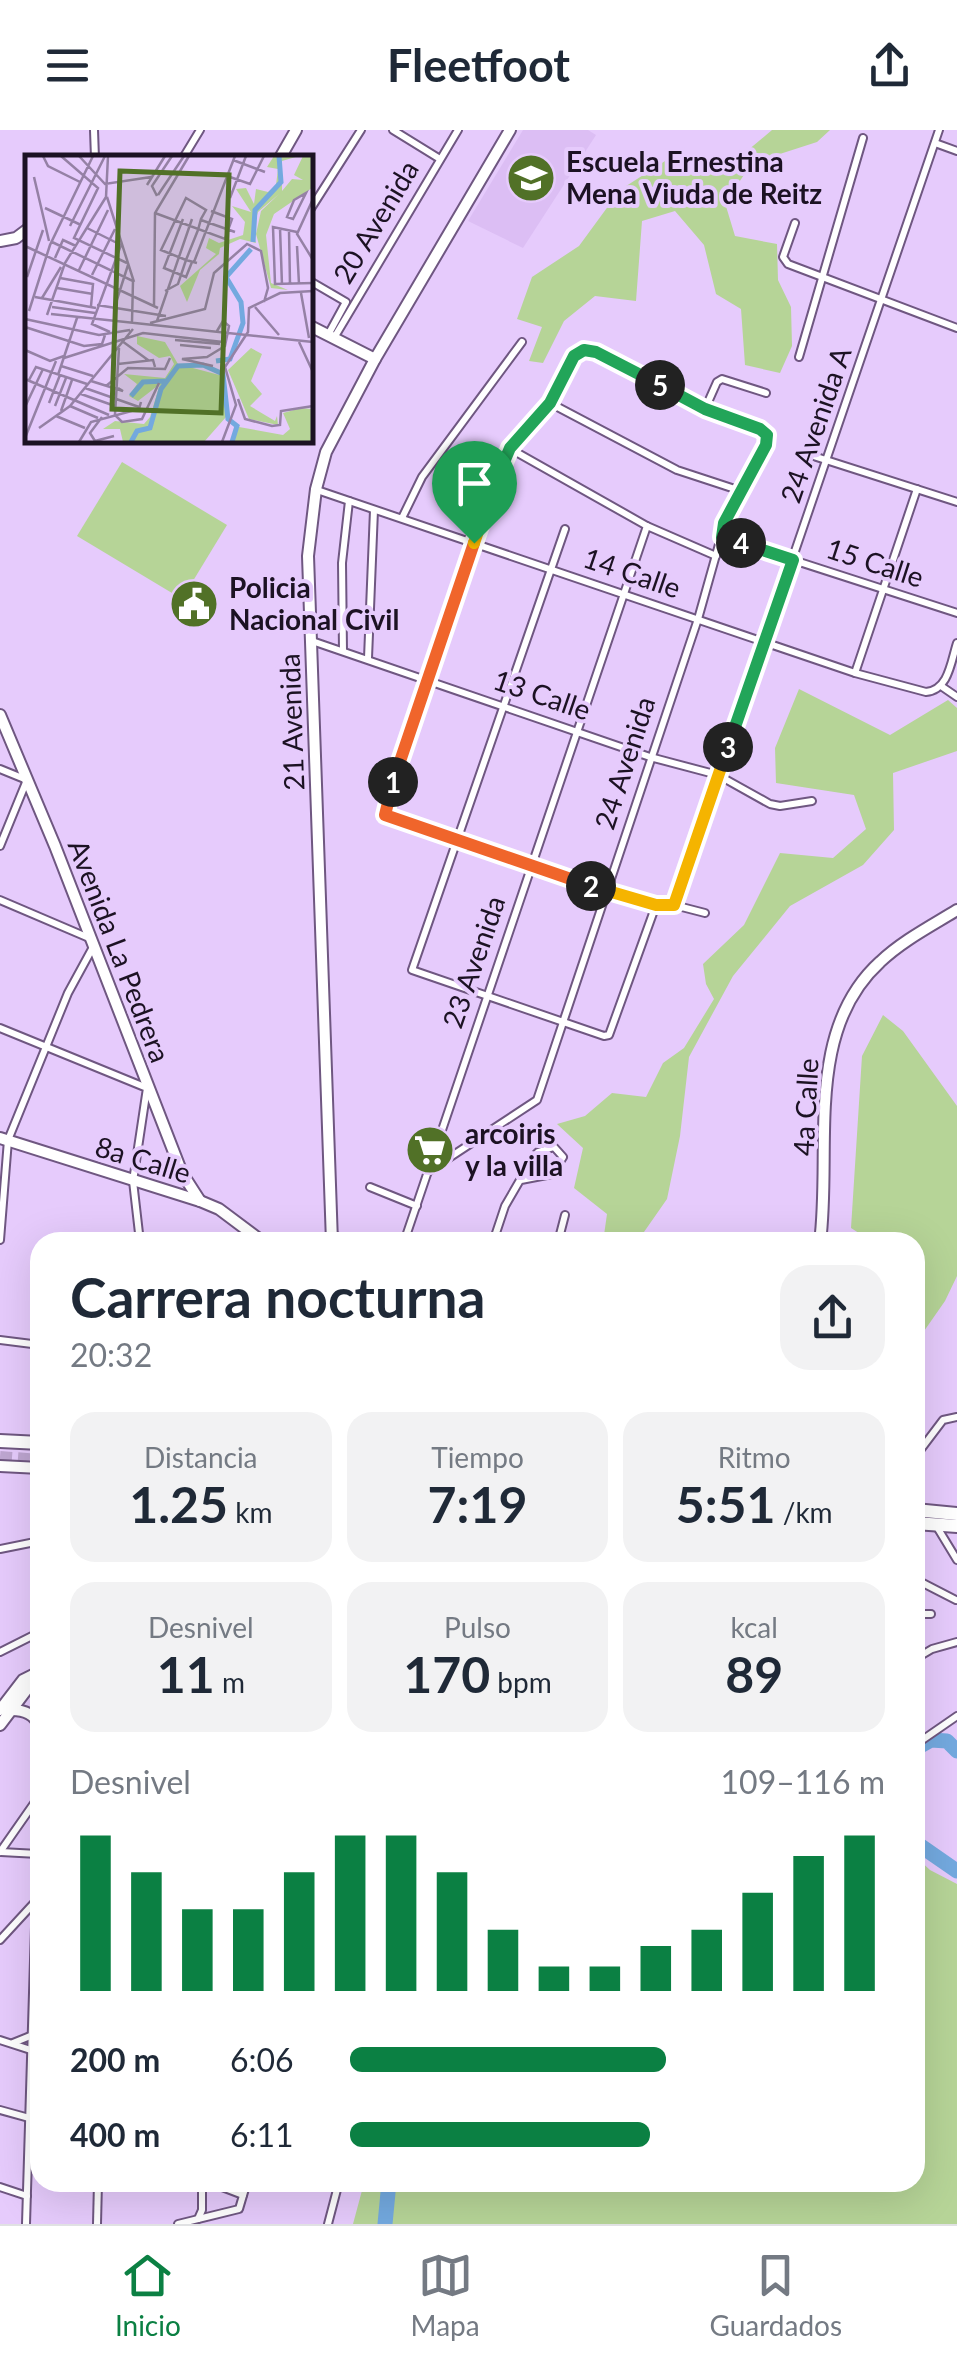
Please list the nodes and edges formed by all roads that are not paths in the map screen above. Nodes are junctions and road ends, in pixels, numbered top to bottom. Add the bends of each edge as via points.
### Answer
1 (94, 130) edge
2 (200, 130) edge
3 (296, 130) edge
4 (361, 130) edge
5 (393, 130) edge
6 (458, 130) edge
7 (510, 130) edge
8 (939, 130) edge
9 (863, 138) dead end
10 (934, 143) junction
11 (957, 151) edge
12 (95, 155) edge
13 (185, 155) edge
14 (282, 155) edge
15 (440, 159) junction
16 (312, 207) edge
17 (795, 223) dead end
18 (25, 231) edge
19 (0, 241) edge
20 (821, 279) junction
21 (312, 282) edge
22 (882, 302) junction
23 (312, 327) edge
24 (957, 328) edge
25 (331, 336) junction
26 (522, 342) dead end
27 (799, 357) dead end
28 (375, 359) junction
29 (766, 393) dead end
30 (550, 403) junction
31 (705, 409) junction
32 (510, 448) junction
33 (804, 452) dead end
34 (828, 460) junction
35 (316, 489) junction
36 (918, 489) junction
37 (741, 491) junction
38 (349, 501) junction
39 (957, 502) edge
40 (374, 510) junction
41 (402, 518) junction
42 (647, 526) junction
43 (565, 529) dead end
44 (722, 537) junction
45 (474, 543) junction
46 (716, 556) junction
47 (793, 560) junction
48 (550, 569) junction
49 (881, 588) junction
50 (623, 594) junction
51 (957, 613) edge
52 (698, 620) junction
53 (311, 641) junction
54 (765, 642) junction
55 (957, 643) edge
56 (344, 651) junction
57 (368, 658) junction
58 (855, 673) junction
59 (427, 678) junction
60 (938, 689) junction
61 (957, 696) edge
62 (504, 704) junction
63 (0, 715) edge
64 (578, 731) junction
65 (650, 757) junction
66 (0, 769) edge
67 (718, 775) junction
68 (27, 780) junction
69 (812, 801) dead end
70 (457, 840) junction
71 (0, 846) edge
72 (531, 865) junction
73 (606, 891) junction
74 (0, 900) edge
75 (656, 905) junction
76 (674, 905) junction
77 (957, 910) edge
78 (705, 913) dead end
79 (91, 943) junction
80 (485, 996) junction
81 (562, 1023) junction
82 (0, 1028) edge
83 (45, 1048) junction
84 (147, 1088) junction
85 (4, 1139) edge
86 (429, 1171) junction
87 (521, 1180) junction
88 (133, 1181) junction
89 (370, 1187) dead end
90 (200, 1200) junction
91 (416, 1206) junction
92 (564, 1215) dead end
93 (139, 1232) edge
94 (250, 1232) edge
95 (332, 1232) edge
96 (407, 1232) edge
97 (496, 1232) edge
98 (560, 1232) edge
99 (820, 1232) edge
100 (0, 1240) edge
101 (0, 1340) edge
102 (30, 1344) edge
103 (957, 1417) edge
104 (0, 1440) edge
105 (30, 1442) edge
106 (925, 1444) edge
107 (0, 1466) edge
108 (30, 1468) edge
109 (925, 1511) edge
110 (957, 1514) edge
111 (925, 1523) edge
112 (936, 1524) junction
113 (957, 1526) edge
114 (30, 1543) edge
115 (0, 1549) edge
116 (957, 1560) edge
117 (925, 1584) edge
118 (956, 1600) edge
119 (925, 1614) edge
120 (931, 1614) dead end
121 (30, 1637) edge
122 (957, 1642) edge
123 (0, 1652) edge
124 (925, 1655) edge
125 (30, 1676) edge
126 (6, 1710) edge
127 (30, 1714) edge
128 (957, 1716) edge
129 (0, 1725) edge
130 (925, 1738) edge
131 (30, 1809) edge
132 (0, 1852) edge
133 (30, 1854) edge
134 (30, 1908) edge
135 (0, 1940) edge
136 (30, 2036) edge
137 (0, 2040) edge
138 (12, 2044) junction
139 (30, 2049) edge
140 (30, 2108) edge
141 (0, 2110) edge
142 (29, 2118) junction
143 (0, 2187) edge
144 (98, 2192) edge
145 (202, 2192) edge
146 (236, 2192) edge
147 (245, 2192) edge
148 (338, 2192) edge
149 (244, 2195) junction
150 (27, 2196) junction
151 (198, 2219) junction
152 (330, 2222) edge
153 (26, 2224) edge
154 (97, 2224) edge
155 (178, 2224) edge

1 - 12 street
2 - 13 street
3 - 14 street
4 - 16 street
5 - 15 street
6 - 15 street, 20 Avenida
7 - 28 street, 21 Avenida
8 - 10 street, 24 Avenida A
9 - 20 street
10 - 11 street
10 - 22 street, 24 Avenida A
15 - 25 street, 20 Avenida
17 - 20 street via 784,261
18 - 19 street
20 - 22 street
20 - 27 street
21 - 25 street, 20 Avenida via 346,302
22 - 24 street
22 - 34 street, 24 Avenida A
23 - 25 street
25 - 28 street
26 - 41 street via 422,477
28 - 35 street, 21 Avenida via 326,452
29 - 31 street via 722,380
30 - 31 street via 574,356 584,350
30 - 32 street
30 - 37 street via 677,470
31 - 37 street, 24 Avenida via 767,435
32 - 42 street
32 - 45 street
33 - 34 street
34 - 36 street
34 - 47 street, 24 Avenida A
35 - 38 street, 14 Calle
35 - 53 street, 21 Avenida via 308,556
36 - 39 street
36 - 49 street
37 - 44 street, 24 Avenida
38 - 40 street, 14 Calle
38 - 56 street
40 - 41 street, 14 Calle
40 - 57 street
41 - 45 street, 14 Calle
42 - 46 street
42 - 50 street, 23 Avenida
43 - 48 street
44 - 46 street, 24 Avenida
44 - 47 street, 15 Calle
45 - 48 street, 14 Calle
45 - 59 street
46 - 52 street, 24 Avenida
47 - 49 street, 15 Calle
47 - 54 street, 24 Avenida A
48 - 50 street, 14 Calle
48 - 62 street
49 - 51 street, 15 Calle
49 - 58 street
50 - 52 street, 14 Calle
50 - 64 street, 23 Avenida
52 - 54 street, 14 Calle
52 - 65 street, 24 Avenida
53 - 56 street, 13 Calle
53 - 95 street, 21 Avenida
54 - 58 street, 14 Calle
54 - 67 street, 24 Avenida A
55 - 60 street
56 - 57 street, 13 Calle
57 - 59 street, 13 Calle
58 - 60 street, 14 Calle via 926,692
59 - 62 street, 13 Calle
59 - 70 street via 384,813
60 - 61 street
62 - 64 street, 13 Calle
62 - 70 street
63 - 68 street, Avenida La Pedrera
64 - 65 street, 13 Calle
64 - 72 street, 23 Avenida
65 - 67 street, 13 Calle
65 - 73 street, 24 Avenida
66 - 68 street
67 - 69 street, 13 Calle via 770,804
67 - 76 street, 24 Avenida A
68 - 71 street
68 - 79 street, Avenida La Pedrera
70 - 72 street
70 - 80 street via 412,970
72 - 73 street
72 - 80 street, 23 Avenida
73 - 75 street
73 - 81 street, 24 Avenida
74 - 79 street
75 - 76 street
75 - 81 street via 609,1035
76 - 78 street
77 - 99 street, 4a Calle via 875,966 838,1025 828,1080
79 - 83 street
79 - 84 street, Avenida La Pedrera
80 - 81 street
80 - 86 street, 23 Avenida
81 - 86 street, 24 Avenida via 534,1105
82 - 83 street
83 - 84 street
83 - 85 street
84 - 88 street
84 - 90 street, Avenida La Pedrera via 188,1187
85 - 88 street, 8a Calle
85 - 100 street
86 - 91 street, 23 Avenida
87 - 87 street via 552,1174 560,1151 538,1152
87 - 97 street
88 - 90 street, 8a Calle
88 - 93 street
89 - 91 street
90 - 94 street, 8a Calle
91 - 96 street, 23 Avenida
92 - 98 street
101 - 102 street
103 - 106 street via 943,1420
104 - 105 highway
107 - 108 street
109 - 110 highway
111 - 112 highway
112 - 113 highway
112 - 116 street
114 - 115 street
117 - 118 street
119 - 120 street
121 - 123 street
122 - 124 street
125 - 126 street
126 - 127 street
126 - 129 street
128 - 130 street
131 - 132 street
132 - 133 street
134 - 135 street
136 - 138 street
137 - 138 street
138 - 139 street
140 - 142 street
141 - 142 street
142 - 150 street
143 - 150 street
144 - 154 street
145 - 151 street
146 - 149 street
147 - 149 street
148 - 152 street
149 - 151 street via 240,2209
150 - 153 street
151 - 155 street

